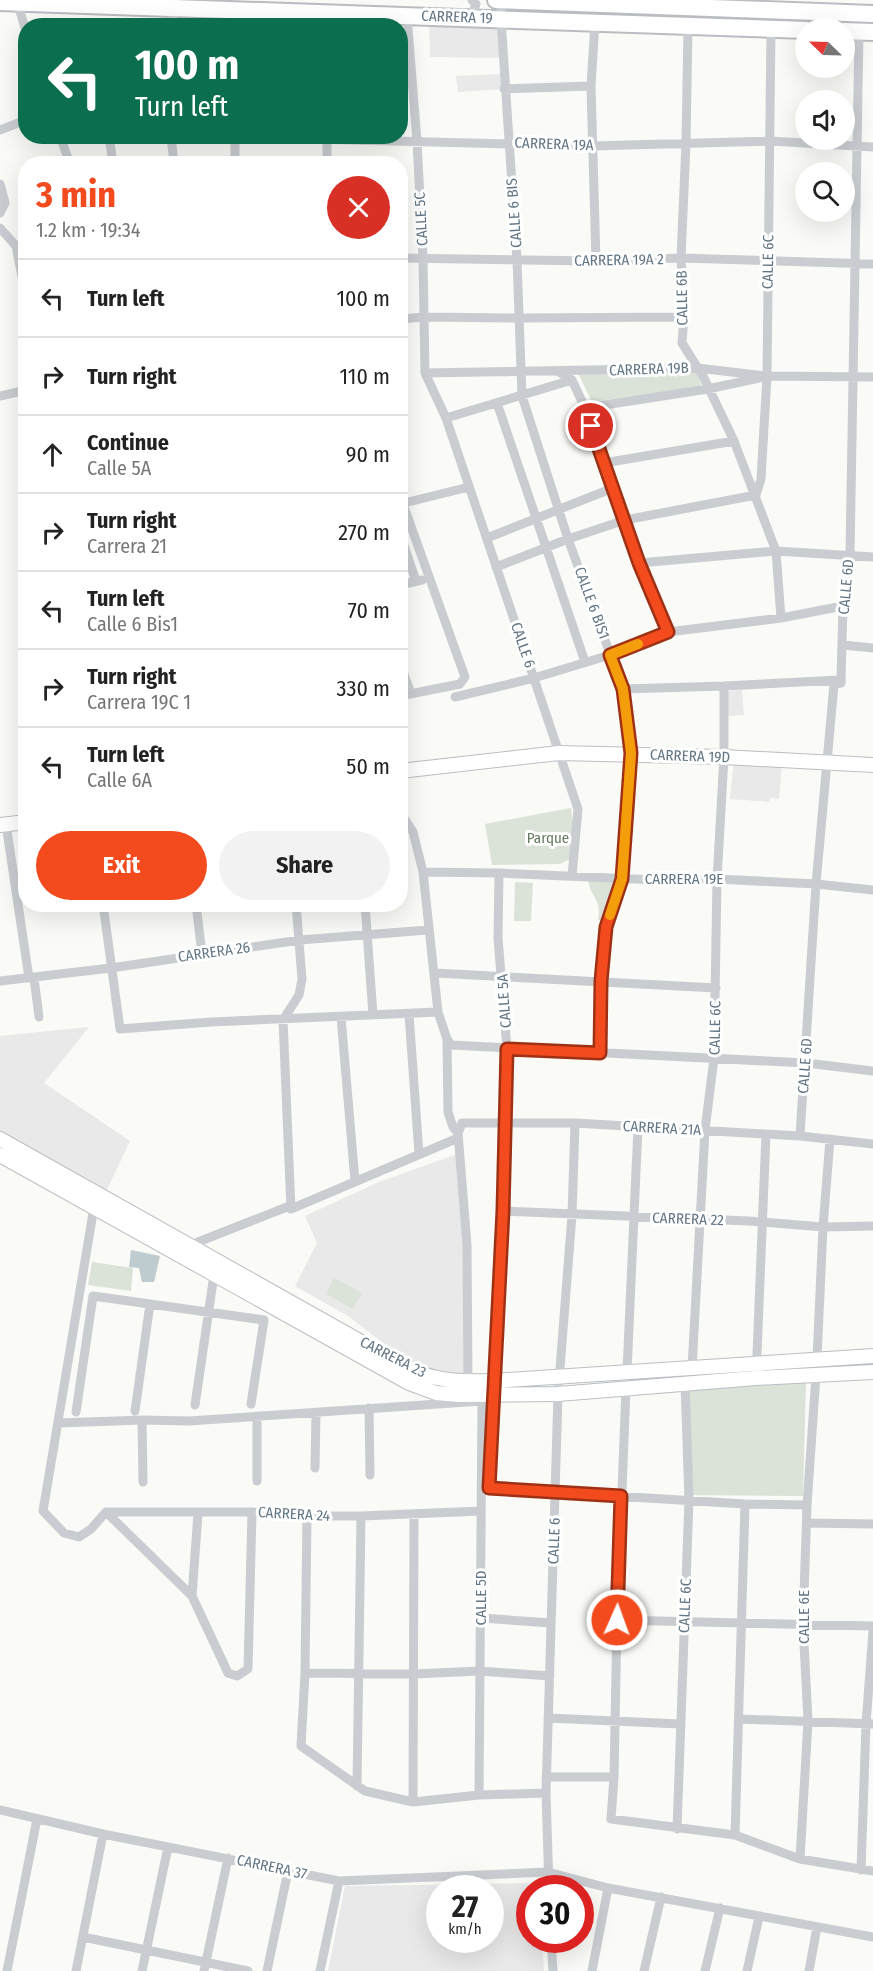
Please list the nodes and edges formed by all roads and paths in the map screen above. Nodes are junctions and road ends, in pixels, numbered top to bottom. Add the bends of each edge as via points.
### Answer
1 (472, 0) edge
2 (504, 1) edge
3 (8, 2) edge
4 (577, 2) edge
5 (653, 3) edge
6 (743, 5) edge
7 (770, 5) edge
8 (173, 8) junction
9 (873, 14) edge
10 (407, 16) joint
11 (18, 18) edge
12 (173, 18) edge
13 (234, 18) edge
14 (360, 18) edge
15 (467, 18) junction
16 (501, 19) junction
17 (595, 22) junction
18 (688, 26) junction
19 (408, 28) edge
20 (771, 28) junction
21 (795, 29) edge
22 (859, 32) edge
23 (591, 86) junction
24 (504, 89) junction
25 (18, 123) edge
26 (0, 130) edge
27 (408, 141) edge
28 (417, 141) junction
29 (770, 141) junction
30 (510, 143) junction
31 (687, 143) junction
32 (592, 146) junction
33 (857, 147) junction
34 (873, 147) edge
35 (0, 184) edge
36 (0, 213) edge
37 (0, 228) edge
38 (18, 243) edge
39 (408, 258) edge
40 (423, 258) junction
41 (681, 258) junction
42 (518, 260) junction
43 (768, 260) junction
44 (596, 261) junction
45 (855, 263) junction
46 (873, 264) edge
47 (424, 316) junction
48 (684, 317) junction
49 (408, 318) edge
50 (519, 318) junction
51 (697, 368) junction
52 (520, 372) junction
53 (559, 372) junction
54 (425, 373) junction
55 (767, 376) junction
56 (852, 377) junction
57 (873, 377) edge
58 (572, 380) junction
59 (708, 389) junction
60 (18, 392) edge
61 (0, 396) edge
62 (522, 396) junction
63 (497, 403) junction
64 (585, 408) junction
65 (446, 418) junction
66 (734, 441) junction
67 (604, 463) junction
68 (469, 487) junction
69 (613, 488) junction
70 (756, 495) junction
71 (408, 502) edge
72 (559, 510) junction
73 (537, 520) junction
74 (625, 520) junction
75 (408, 522) edge
76 (486, 538) junction
77 (568, 539) junction
78 (545, 548) junction
79 (776, 550) junction
80 (850, 555) junction
81 (873, 557) edge
82 (408, 558) edge
83 (639, 563) junction
84 (496, 567) junction
85 (429, 578) junction
86 (416, 581) junction
87 (408, 583) edge
88 (843, 606) junction
89 (781, 618) junction
90 (668, 632) junction
91 (843, 645) junction
92 (873, 648) edge
93 (610, 655) junction
94 (585, 662) junction
95 (534, 678) junction
96 (841, 680) junction
97 (408, 686) edge
98 (724, 686) junction
99 (623, 689) junction
100 (411, 694) junction
101 (408, 695) edge
102 (455, 697) dead end
103 (559, 753) junction
104 (631, 753) junction
105 (724, 757) junction
106 (827, 763) junction
107 (873, 765) edge
108 (408, 770) edge
109 (18, 823) edge
110 (3, 824) edge
111 (408, 825) edge
112 (423, 872) junction
113 (499, 873) junction
114 (572, 876) junction
115 (622, 879) junction
116 (717, 879) junction
117 (816, 884) junction
118 (873, 890) edge
119 (18, 906) edge
120 (19, 912) edge
121 (104, 912) edge
122 (197, 912) edge
123 (297, 912) edge
124 (366, 912) edge
125 (428, 930) junction
126 (367, 936) junction
127 (300, 940) junction
128 (202, 954) junction
129 (111, 968) junction
130 (435, 973) junction
131 (502, 976) junction
132 (31, 978) junction
133 (0, 981) edge
134 (601, 981) junction
135 (716, 988) junction
136 (438, 1012) junction
137 (409, 1014) junction
138 (374, 1015) junction
139 (39, 1017) dead end
140 (341, 1017) junction
141 (283, 1020) junction
142 (447, 1039) junction
143 (507, 1049) junction
144 (600, 1053) junction
145 (714, 1058) junction
146 (806, 1063) junction
147 (873, 1071) edge
148 (506, 1122) junction
149 (574, 1123) junction
150 (638, 1127) junction
151 (705, 1130) junction
152 (766, 1134) junction
153 (458, 1136) junction
154 (800, 1136) junction
155 (0, 1139) edge
156 (830, 1139) junction
157 (873, 1144) edge
158 (418, 1154) junction
159 (0, 1155) edge
160 (355, 1181) junction
161 (94, 1207) junction
162 (291, 1209) junction
163 (503, 1211) junction
164 (572, 1215) junction
165 (635, 1217) junction
166 (699, 1219) junction
167 (762, 1222) junction
168 (873, 1226) edge
169 (823, 1227) junction
170 (195, 1248) junction
171 (214, 1275) junction
172 (252, 1288) junction
173 (150, 1304) junction
174 (208, 1312) junction
175 (873, 1356) edge
176 (817, 1359) junction
177 (692, 1368) junction
178 (627, 1371) junction
179 (756, 1371) junction
180 (873, 1372) edge
181 (816, 1375) junction
182 (560, 1376) junction
183 (468, 1382) junction
184 (685, 1383) junction
185 (423, 1388) junction
186 (626, 1388) junction
187 (489, 1392) junction
188 (558, 1394) junction
189 (251, 1404) dead end
190 (420, 1404) junction
191 (195, 1405) dead end
192 (369, 1408) junction
193 (135, 1411) dead end
194 (76, 1412) dead end
195 (316, 1413) junction
196 (257, 1417) junction
197 (142, 1420) junction
198 (58, 1423) junction
199 (315, 1468) dead end
200 (370, 1475) dead end
201 (257, 1481) dead end
202 (143, 1482) dead end
203 (485, 1488) junction
204 (555, 1492) junction
205 (621, 1496) junction
206 (689, 1500) junction
207 (745, 1504) junction
208 (807, 1505) junction
209 (482, 1511) junction
210 (106, 1512) junction
211 (252, 1512) junction
212 (198, 1513) junction
213 (414, 1515) junction
214 (307, 1516) junction
215 (361, 1516) junction
216 (807, 1523) junction
217 (873, 1524) edge
218 (192, 1596) junction
219 (481, 1618) junction
220 (617, 1620) junction
221 (685, 1620) junction
222 (551, 1623) junction
223 (740, 1623) junction
224 (803, 1624) junction
225 (873, 1626) edge
226 (873, 1631) edge
227 (480, 1671) junction
228 (305, 1673) junction
229 (359, 1674) junction
230 (414, 1674) junction
231 (550, 1676) junction
232 (548, 1718) junction
233 (739, 1719) junction
234 (614, 1721) junction
235 (808, 1721) junction
236 (680, 1724) junction
237 (870, 1724) edge
238 (546, 1777) junction
239 (614, 1777) junction
240 (357, 1786) junction
241 (546, 1792) junction
242 (479, 1795) junction
243 (413, 1802) junction
244 (0, 1810) edge
245 (37, 1819) junction
246 (677, 1829) junction
247 (103, 1834) junction
248 (735, 1835) junction
249 (168, 1847) junction
250 (228, 1858) junction
251 (800, 1859) junction
252 (861, 1870) junction
253 (288, 1871) junction
254 (873, 1871) edge
255 (548, 1872) junction
256 (548, 1875) edge
257 (339, 1881) junction
258 (608, 1888) junction
259 (661, 1897) junction
260 (720, 1908) junction
261 (759, 1917) junction
262 (817, 1927) junction
263 (83, 1937) junction
264 (873, 1937) edge
265 (147, 1950) junction
266 (552, 1953) edge
267 (205, 1967) edge
268 (7, 1971) edge
269 (76, 1971) edge
270 (142, 1971) edge
271 (248, 1971) edge
272 (267, 1971) edge
273 (320, 1971) edge
274 (553, 1971) edge
275 (592, 1971) edge
276 (644, 1971) edge
277 (705, 1971) edge
278 (747, 1971) edge
279 (808, 1971) edge

1 - 15 street via 476,7
2 - 4 highway, CARRERA 19
2 - 16 street
3 - 8 highway, CARRERA 19
3 - 11 street
4 - 5 highway, CARRERA 19
5 - 6 highway, CARRERA 19
6 - 7 highway, CARRERA 19
7 - 9 highway, CARRERA 19
8 - 12 street
8 - 13 highway, CARRERA 19
10 - 14 highway, CARRERA 19
10 - 15 highway, CARRERA 19
15 - 16 highway, CARRERA 19
16 - 17 highway, CARRERA 19
16 - 24 street, CALLE 6 BIS
17 - 18 highway, CARRERA 19
17 - 23 street
18 - 20 highway, CARRERA 19
18 - 31 street, CALLE 6B
19 - 28 street, CALLE 5C
20 - 21 highway, CARRERA 19
20 - 29 street, CALLE 6C
22 - 33 street, CALLE 6D
23 - 24 street
23 - 32 street
24 - 30 street, CALLE 6 BIS
25 - 26 street
27 - 28 street, CARRERA 19A
28 - 30 street, CARRERA 19A
28 - 40 street, CALLE 5C
29 - 31 street, CARRERA 19A
29 - 33 street, CARRERA 19A
29 - 43 street, CALLE 6C
30 - 32 street, CARRERA 19A
30 - 42 street, CALLE 6 BIS
31 - 32 street, CARRERA 19A
31 - 41 street, CALLE 6B
32 - 44 street
33 - 34 street, CARRERA 19A
33 - 45 street, CALLE 6D
35 - 36 street via 5,203
37 - 38 street
39 - 40 street, CARRERA 19A 2
40 - 42 street, CARRERA 19A 2
40 - 47 street, CALLE 5C
41 - 43 street, CARRERA 19A 2
41 - 44 street, CARRERA 19A 2
41 - 48 street, CALLE 6B
42 - 44 street, CARRERA 19A 2
42 - 50 street, CALLE 6 BIS
43 - 45 street, CARRERA 19A 2
43 - 55 street, CALLE 6C
45 - 46 street, CARRERA 19A 2
45 - 56 street, CALLE 6D
47 - 49 street
47 - 50 street
47 - 54 street, CALLE 5C
48 - 50 street
48 - 51 street, CALLE 6B via 682,343
50 - 52 street, CALLE 6 BIS
51 - 53 street, CARRERA 19B
51 - 55 street, CARRERA 19B
51 - 59 street, CALLE 6B
52 - 53 street, CARRERA 19B
52 - 54 street, CARRERA 19B
52 - 62 street, CALLE 6 BIS1
53 - 58 street
54 - 65 street, CALLE 5C
55 - 56 street, CARRERA 19B
55 - 59 street
55 - 70 street, CALLE 6C via 761,479
56 - 57 street, CARRERA 19B
56 - 80 street, CALLE 6D
58 - 62 street
58 - 64 street
59 - 64 street
59 - 66 street, CALLE 6B
60 - 61 street
62 - 63 street
62 - 72 street, CALLE 6 BIS1
63 - 65 street
63 - 73 street
64 - 67 street
65 - 68 street, CALLE 6
66 - 67 street
66 - 70 street, CALLE 6B
67 - 69 street
68 - 71 street
68 - 76 street, CALLE 6
69 - 72 street
69 - 74 street
70 - 74 street
70 - 79 street, CALLE 6B
72 - 73 street
72 - 77 street, CALLE 6 BIS1
73 - 76 street
73 - 78 street
74 - 77 street
74 - 83 street
75 - 85 street
76 - 84 street, CALLE 6
77 - 78 street
77 - 93 street, CALLE 6 BIS1
78 - 84 street
78 - 94 street
79 - 80 street
79 - 83 street
79 - 89 street
80 - 81 street
80 - 88 street, CALLE 6D
82 - 86 street
83 - 90 street
84 - 95 street, CALLE 6
85 - 86 street
85 - 100 street via 465,677 460,684
86 - 87 street
88 - 89 street
88 - 91 street, CALLE 6D
89 - 90 street
90 - 93 street
91 - 92 street
91 - 96 street, CALLE 6D
93 - 94 street
93 - 99 street, CALLE 6 BIS1
94 - 95 street
95 - 102 street
95 - 103 street, CALLE 6
96 - 98 street
96 - 106 street, CALLE 6D via 834,684
97 - 100 street
98 - 99 street
98 - 105 street, CALLE 6C
99 - 104 street, CALLE 6 BIS1
100 - 101 street
103 - 104 main road, CARRERA 19D
103 - 108 main road, CARRERA 19D
103 - 114 street, CALLE 6 via 578,809
104 - 105 main road, CARRERA 19D
104 - 115 street, CALLE 6 BIS1
105 - 106 main road, CARRERA 19D
105 - 116 street, CALLE 6C
106 - 107 main road, CARRERA 19D
106 - 117 street, CALLE 6D
109 - 110 main road
110 - 119 street
111 - 112 street
112 - 113 street, CARRERA 19E
112 - 125 street
113 - 114 street, CARRERA 19E
113 - 131 street, CALLE 5A
114 - 115 street, CARRERA 19E
115 - 116 street, CARRERA 19E
115 - 134 street, CALLE 6 BIS1 via 606,927
116 - 117 street, CARRERA 19E
116 - 135 street, CALLE 6C
117 - 118 street, CARRERA 19E
117 - 146 street, CALLE 6D
120 - 132 street
121 - 129 street
122 - 128 street
123 - 127 street
124 - 126 street
125 - 126 street, CARRERA 26
125 - 130 street
126 - 127 street, CARRERA 26
126 - 138 street
127 - 128 street, CARRERA 26
127 - 141 street via 299,995
128 - 129 street, CARRERA 26
129 - 132 street, CARRERA 26
129 - 141 street via 122,1029
130 - 131 street
130 - 136 street
131 - 134 street
131 - 143 street, CALLE 5A
132 - 133 street, CARRERA 26
132 - 139 street
134 - 135 street
134 - 144 street, CALLE 6 BIS1
135 - 145 street, CALLE 6C
136 - 137 street
136 - 142 street
137 - 138 street
137 - 158 street
138 - 140 street
140 - 141 street
140 - 160 street
141 - 162 street
142 - 143 street via 451,1045
142 - 153 street via 448,1112
143 - 144 street
143 - 148 street, CALLE 5A
144 - 145 street
145 - 146 street
145 - 151 street, CALLE 6C
146 - 147 street
146 - 154 street, CALLE 6D
148 - 149 street, CARRERA 21A
148 - 153 street, CARRERA 21A via 462,1123
148 - 163 street, CALLE 5A
149 - 150 street, CARRERA 21A
149 - 164 street, CALLE 6
150 - 151 street, CARRERA 21A
150 - 165 street
151 - 152 street, CARRERA 21A
151 - 166 street, CALLE 6C
152 - 154 street, CARRERA 21A
152 - 167 street
153 - 158 street, CARRERA 21A
153 - 183 street via 467,1245
154 - 156 street, CARRERA 21A
155 - 170 main road, CARRERA 23
156 - 157 street, CARRERA 21A
156 - 169 street
158 - 160 street, CARRERA 21A
159 - 161 main road, CARRERA 23
160 - 162 street, CARRERA 21A
161 - 171 main road, CARRERA 23
161 - 198 street
162 - 170 street, CARRERA 21A via 287,1206 207,1238
163 - 164 street, CARRERA 22
163 - 187 street, CALLE 5A
164 - 165 street, CARRERA 22
164 - 182 street, CALLE 6
165 - 166 street, CARRERA 22
165 - 178 street
166 - 167 street, CARRERA 22
166 - 177 street, CALLE 6C
167 - 169 street, CARRERA 22
167 - 179 street
168 - 169 street, CARRERA 22
169 - 176 street
170 - 172 main road, CARRERA 23
171 - 172 main road, CARRERA 23
171 - 174 street
172 - 183 main road, CARRERA 23 via 422,1374
172 - 185 main road, CARRERA 23
173 - 174 street
173 - 193 street
173 - 194 street via 93,1296
174 - 189 street via 264,1320
174 - 191 street
175 - 176 main road, CARRERA 23
176 - 179 main road, CARRERA 23
177 - 178 main road, CARRERA 23
177 - 179 main road, CARRERA 23
178 - 182 main road, CARRERA 23
179 - 181 main road, CARRERA 23
179 - 184 main road, CARRERA 23
180 - 181 main road, CARRERA 23
181 - 208 street, CALLE 6E
182 - 187 main road, CARRERA 23
182 - 188 street, CALLE 6
183 - 187 main road, CARRERA 23
184 - 186 main road, CARRERA 23
184 - 206 street, CALLE 6C
185 - 187 main road, CARRERA 23 via 436,1393
185 - 190 street
186 - 188 main road, CARRERA 23
186 - 205 street
187 - 188 main road, CARRERA 23
187 - 190 street
187 - 203 street, CALLE 5A
188 - 204 street, CALLE 6
190 - 192 street
192 - 195 street
192 - 200 street
195 - 196 street
195 - 199 street
196 - 197 street
196 - 201 street
197 - 198 street
197 - 202 street
198 - 210 street via 43,1511 64,1533 79,1537
203 - 204 street
203 - 209 street, CALLE 5D
204 - 205 street
204 - 222 street, CALLE 6
205 - 206 street
205 - 220 street
206 - 207 street
206 - 221 street, CALLE 6C
207 - 208 street
207 - 223 street
208 - 216 street, CALLE 6E
209 - 213 street, CARRERA 24
209 - 219 street, CALLE 5D
210 - 212 street, CARRERA 24
210 - 218 street
211 - 212 street, CARRERA 24
211 - 214 street, CARRERA 24
211 - 218 street via 248,1669 237,1676 228,1673
212 - 218 street
213 - 215 street, CARRERA 24
213 - 230 street
214 - 215 street, CARRERA 24
214 - 228 street
215 - 229 street
216 - 217 street
216 - 224 street, CALLE 6E
219 - 222 street
219 - 227 street, CALLE 5D
220 - 221 street
220 - 234 street
221 - 223 street
221 - 236 street, CALLE 6C
222 - 231 street, CALLE 6
223 - 224 street
223 - 233 street
224 - 225 street
224 - 235 street, CALLE 6E
226 - 237 street
227 - 230 street
227 - 231 street
227 - 242 street, CALLE 5D
228 - 229 street
228 - 240 street via 302,1746
229 - 230 street
229 - 240 street
230 - 243 street
231 - 232 street, CALLE 6
232 - 234 street
232 - 238 street, CALLE 6
233 - 235 street
233 - 248 street
234 - 236 street
234 - 239 street
235 - 237 street
235 - 251 street, CALLE 6E
236 - 246 street, CALLE 6C
237 - 252 street
238 - 239 street
238 - 241 street, CALLE 6
239 - 246 street via 611,1819
240 - 243 street
241 - 242 street
241 - 255 street, CALLE 6
242 - 243 street
244 - 245 street, CARRERA 37
245 - 247 street, CARRERA 37
245 - 268 street
246 - 248 street
247 - 249 street, CARRERA 37
247 - 263 street
248 - 251 street
249 - 250 street, CARRERA 37
249 - 265 street
250 - 253 street, CARRERA 37
250 - 267 street
251 - 252 street
252 - 254 street
253 - 257 street, CARRERA 37
253 - 272 street
255 - 256 street, CALLE 6
255 - 257 street, CARRERA 37
255 - 258 street, CARRERA 37
257 - 273 street
258 - 259 street, CARRERA 37
258 - 275 street
259 - 260 street, CARRERA 37
259 - 276 street
260 - 261 street, CARRERA 37
260 - 277 street
261 - 262 street, CARRERA 37
261 - 278 street
262 - 264 street, CARRERA 37
262 - 279 street
263 - 265 street
263 - 269 street
265 - 267 street
265 - 270 street
266 - 274 street
267 - 271 street

